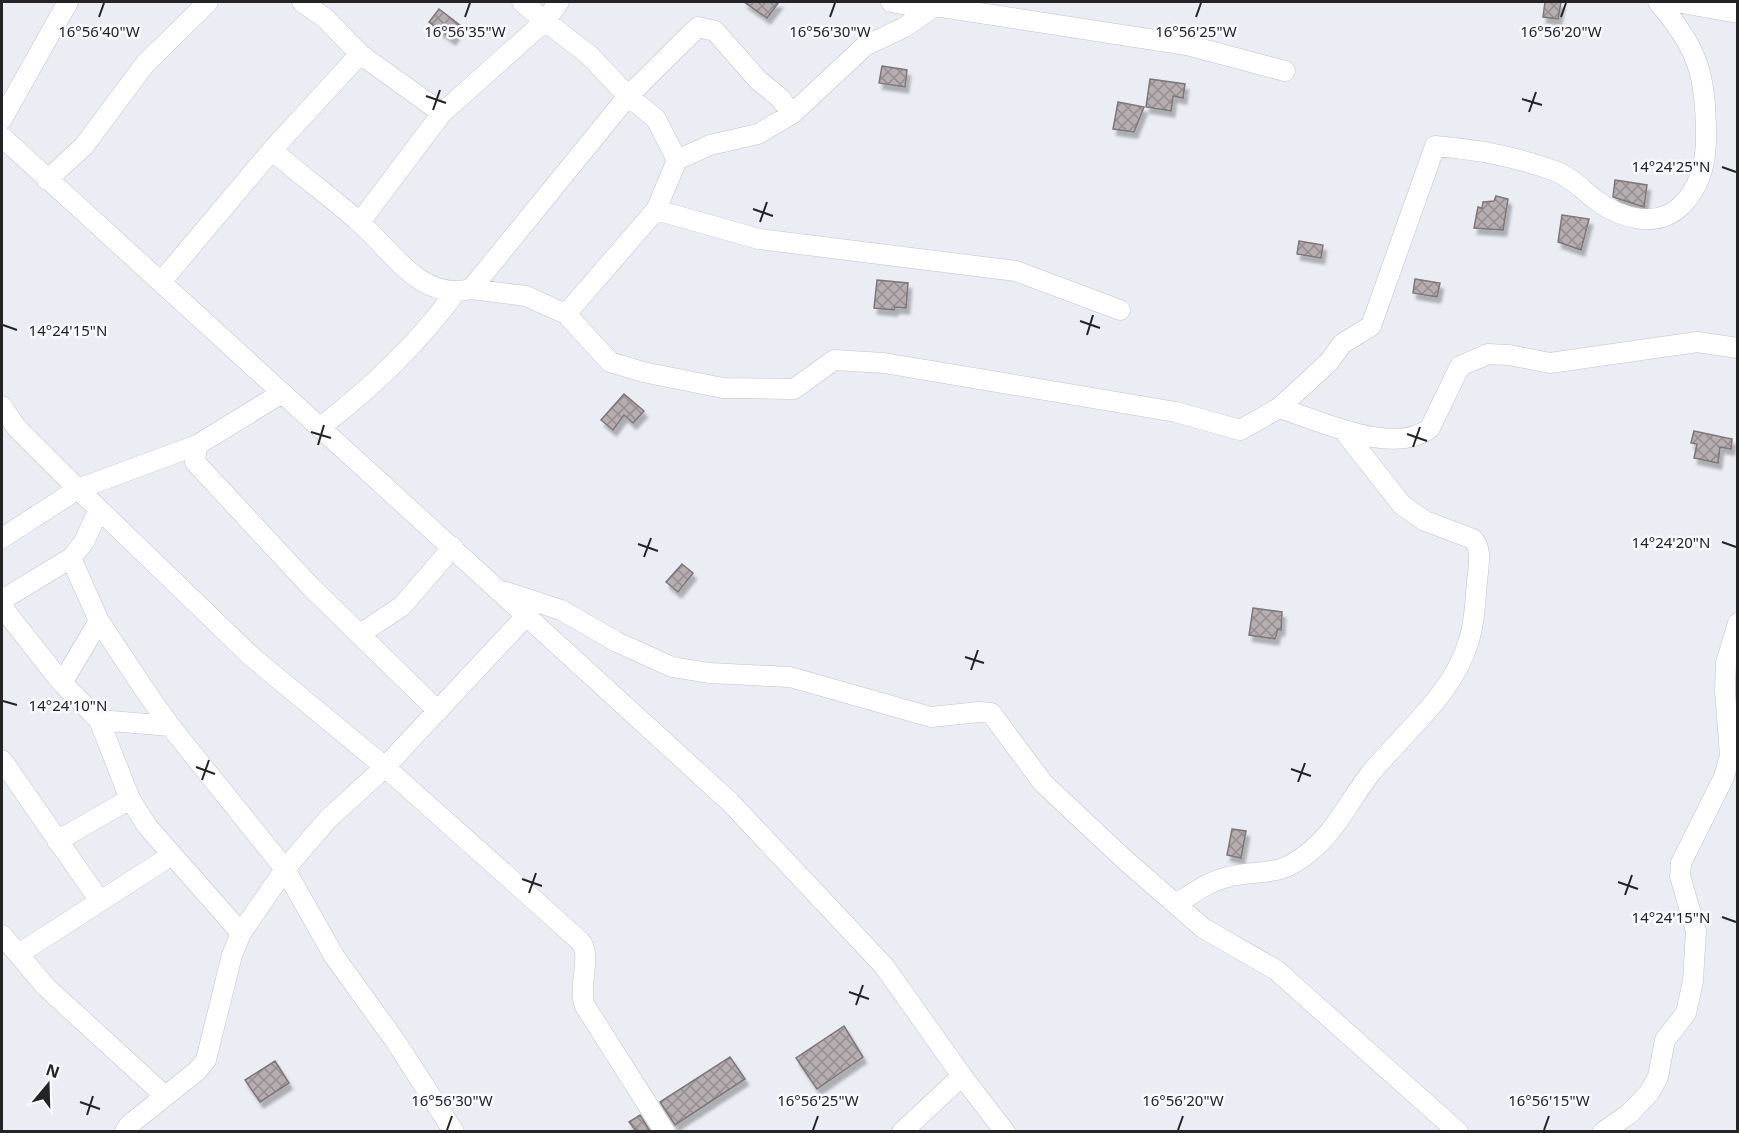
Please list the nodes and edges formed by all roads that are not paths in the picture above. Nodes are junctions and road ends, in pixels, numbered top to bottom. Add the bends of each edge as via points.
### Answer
1 (68, 2) edge
2 (208, 2) edge
3 (302, 2) edge
4 (522, 2) edge
5 (559, 2) edge
6 (891, 2) edge
7 (1658, 2) edge
8 (1678, 2) edge
9 (935, 6) junction
10 (1737, 13) edge
11 (544, 21) junction
12 (1682, 30) junction
13 (360, 54) junction
14 (1285, 70) dead end
15 (628, 96) junction
16 (442, 113) junction
17 (792, 114) junction
18 (2, 119) edge
19 (2, 136) edge
20 (272, 150) junction
21 (676, 160) junction
22 (47, 180) junction
23 (656, 210) junction
24 (360, 222) junction
25 (161, 282) junction
26 (463, 291) junction
27 (1120, 310) dead end
28 (566, 314) junction
29 (1737, 348) edge
30 (282, 393) junction
31 (2, 406) edge
32 (1279, 408) junction
33 (321, 427) junction
34 (1343, 430) junction
35 (197, 445) junction
36 (78, 489) junction
37 (99, 509) junction
38 (2, 538) edge
39 (453, 547) junction
40 (71, 558) junction
41 (501, 591) junction
42 (2, 600) edge
43 (2, 607) edge
44 (527, 615) junction
45 (99, 621) junction
46 (1737, 623) edge
47 (360, 634) junction
48 (62, 683) junction
49 (438, 711) junction
50 (99, 720) junction
51 (170, 726) junction
52 (2, 760) edge
53 (385, 767) junction
54 (130, 799) junction
55 (57, 841) junction
56 (172, 855) junction
57 (285, 869) junction
58 (100, 901) junction
59 (1176, 904) junction
60 (241, 933) junction
61 (2, 935) edge
62 (20, 953) junction
63 (962, 1076) junction
64 (165, 1096) junction
65 (125, 1131) edge
66 (454, 1131) edge
67 (664, 1131) edge
68 (902, 1131) edge
69 (1005, 1131) edge
70 (1458, 1131) edge
71 (1603, 1131) edge

1 - 18 street
2 - 22 street via 145,64 84,146
3 - 13 street via 325,18
4 - 11 street
5 - 11 street
6 - 9 street
7 - 12 street
8 - 10 street
8 - 12 street
9 - 14 street via 1187,45
9 - 17 street via 905,27 866,46
11 - 15 street via 590,54
11 - 16 street
12 - 32 street via 1697,61 1706,138 1697,185 1679,208 1669,216 1643,220 1607,207 1558,172 1493,154 1435,146 1371,326 1342,344 1329,362
13 - 16 street
13 - 20 street
15 - 17 street via 698,27 706,27 716,31
15 - 21 street via 656,119
15 - 26 street
16 - 24 street
17 - 21 street via 758,134 710,145
19 - 22 street
20 - 24 street
20 - 25 street
21 - 23 street
22 - 25 street
23 - 27 street via 759,239 1016,271
23 - 28 street
24 - 26 street via 409,273 436,288
25 - 30 street
26 - 28 street via 526,296
26 - 33 street via 370,388
28 - 32 street via 610,362 723,388 794,388 834,360 884,363 1039,387 1176,412 1240,430
29 - 34 street via 1697,342 1550,363 1488,354 1460,366 1436,419 1423,434 1391,439
30 - 33 street
30 - 35 street
31 - 36 street via 16,427
32 - 34 street
33 - 39 street
34 - 59 street via 1412,514 1477,543 1474,620 1469,642 1441,694 1393,746 1337,826 1317,844 1294,864 1226,877
35 - 36 street
35 - 47 street via 195,462
36 - 37 street
36 - 38 street
37 - 40 street via 84,542
37 - 53 street via 252,657
39 - 41 street
39 - 47 street via 402,606
40 - 42 street
40 - 45 street
41 - 44 street
41 - 59 street via 561,610 672,667 790,677 931,717 991,713 1043,783
43 - 48 street
44 - 49 street
44 - 63 street via 738,811 884,966
45 - 48 street
45 - 51 street
46 - 71 street via 1726,663 1730,756 1724,777 1681,863 1680,876 1696,931 1693,981 1686,1013 1665,1040 1658,1077 1649,1093 1629,1114
47 - 49 street
48 - 50 street
49 - 53 street
50 - 51 street
50 - 54 street
51 - 57 street
52 - 55 street
53 - 57 street via 328,819
53 - 67 street via 585,948 580,991 585,1006
54 - 55 street
54 - 56 street
55 - 58 street
56 - 58 street
56 - 60 street
57 - 60 street
57 - 66 street via 334,956
58 - 62 street
59 - 70 street via 1203,928 1276,970
60 - 64 street via 206,1060
61 - 62 street
62 - 64 street via 46,987
63 - 68 street
63 - 69 street
64 - 65 street

